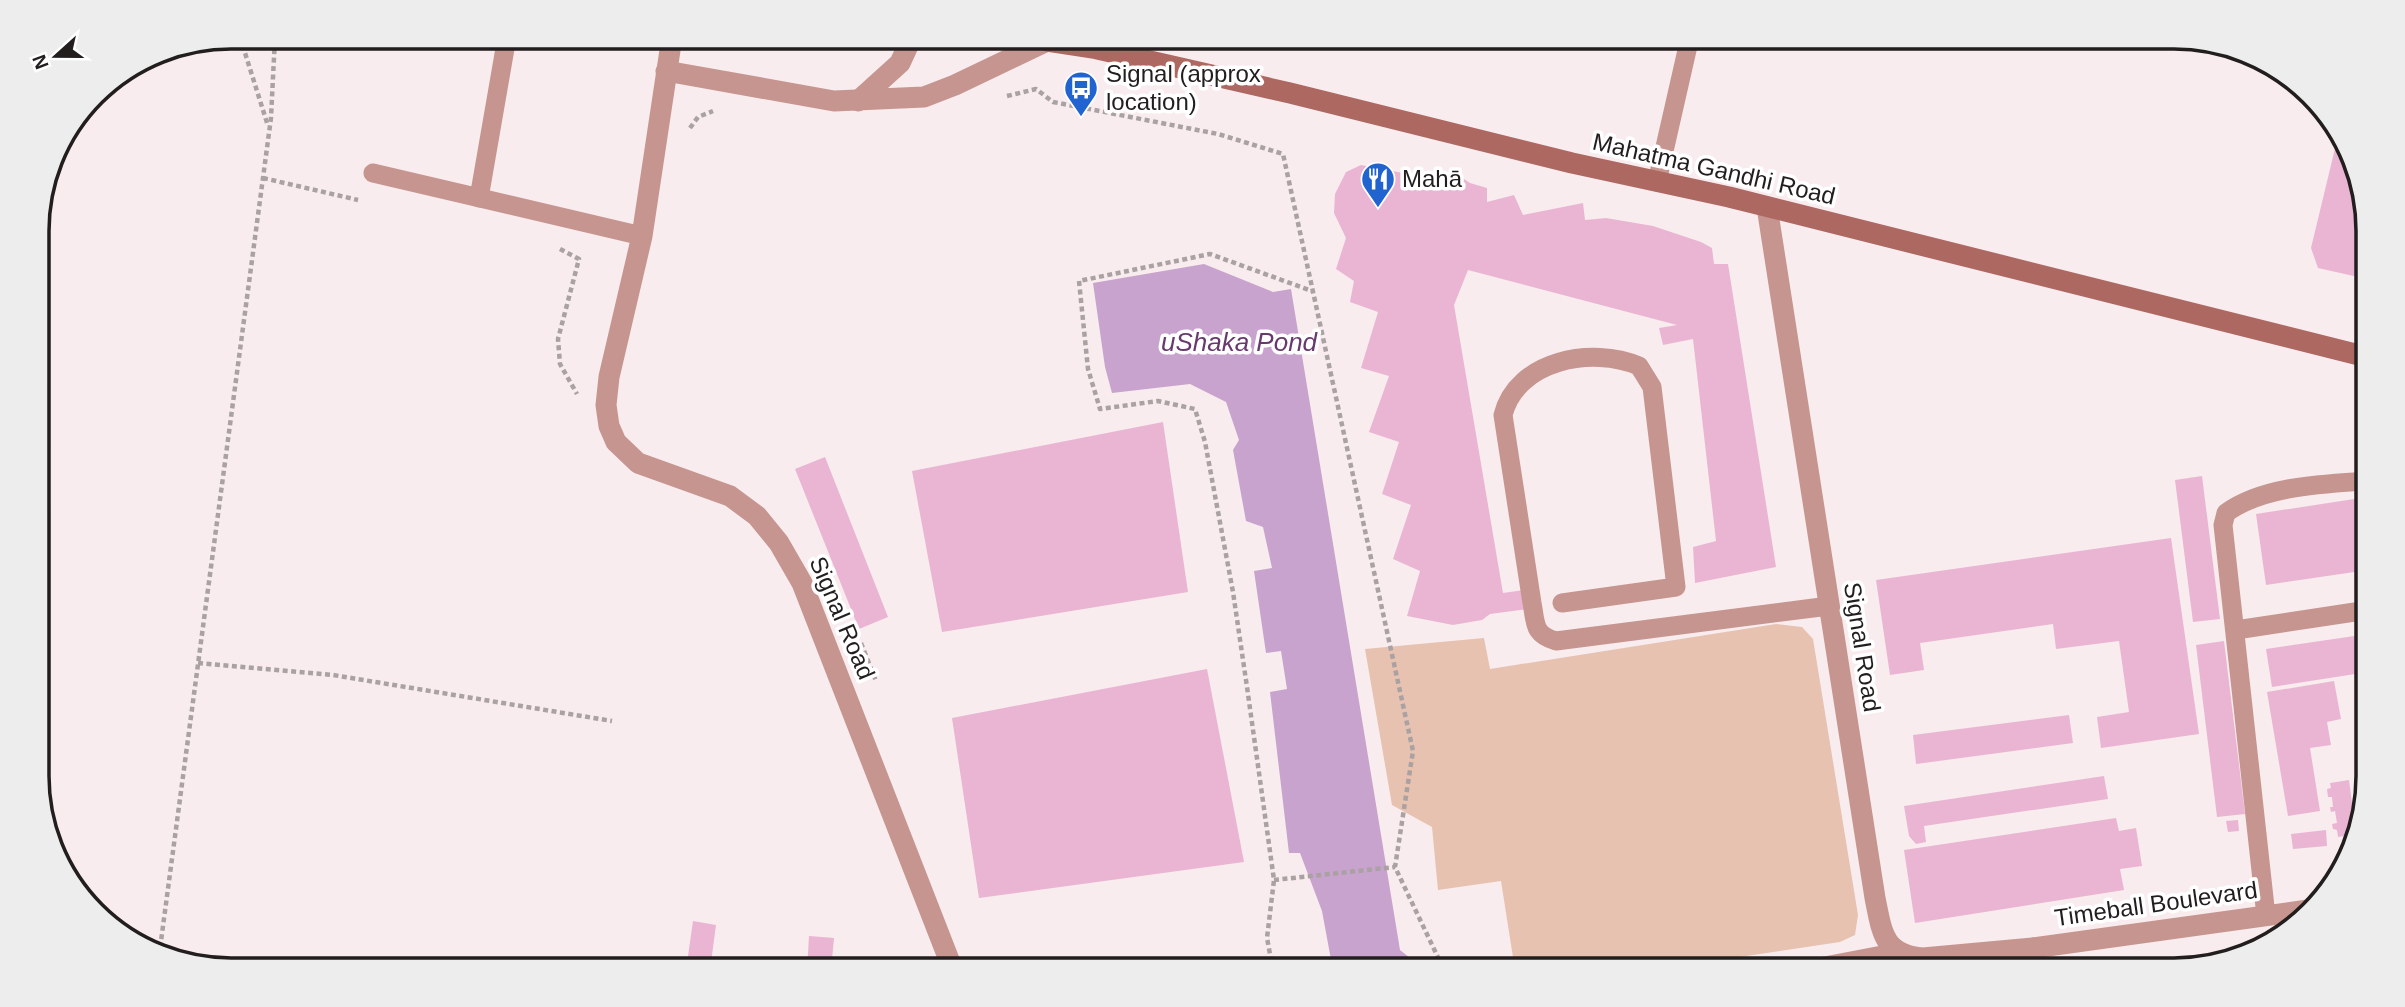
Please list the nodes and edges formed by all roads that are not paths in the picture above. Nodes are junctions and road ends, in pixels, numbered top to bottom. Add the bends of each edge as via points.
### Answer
1 (505, 49) edge
2 (670, 49) edge
3 (906, 49) edge
4 (1025, 49) edge
5 (1097, 49) edge
6 (1687, 49) edge
7 (666, 71) junction
8 (858, 101) junction
9 (373, 173) dead end
10 (1657, 182) junction
11 (479, 198) junction
12 (1767, 207) junction
13 (642, 236) junction
14 (2356, 354) edge
15 (2356, 482) edge
16 (1562, 603) dead end
17 (1829, 606) junction
18 (2356, 612) edge
19 (2236, 630) junction
20 (2295, 912) edge
21 (2266, 916) junction
22 (2033, 948) junction
23 (1898, 954) junction
24 (948, 958) edge
25 (1876, 958) edge
26 (2032, 958) edge

1 - 11 lane
2 - 7 street, Signal Road
3 - 8 street via 900,63
4 - 8 street, Mahatma Gandhi Road via 924,97
5 - 10 street, Mahatma Gandhi Road
6 - 10 lane
7 - 8 street, Mahatma Gandhi Road via 834,101
7 - 13 street, Signal Road
9 - 11 lane
10 - 12 street, Mahatma Gandhi Road
11 - 13 lane
12 - 14 street, Mahatma Gandhi Road
12 - 17 street, Signal Road
13 - 24 street, Signal Road via 609,377 606,405 616,442 638,463 730,496 757,516 779,543 802,583
15 - 19 lane via 2272,493 2248,499 2226,513 2223,525
16 - 17 lane via 1676,587 1652,387 1639,366 1609,358 1571,359 1537,370 1505,406 1540,635 1556,640
17 - 23 street, Signal Road via 1875,898 1885,939
18 - 19 lane
19 - 21 lane
20 - 21 street, Timeball Boulevard
21 - 22 street, Timeball Boulevard
22 - 23 street via 1923,958
22 - 26 street, Timeball Boulevard
23 - 25 street

